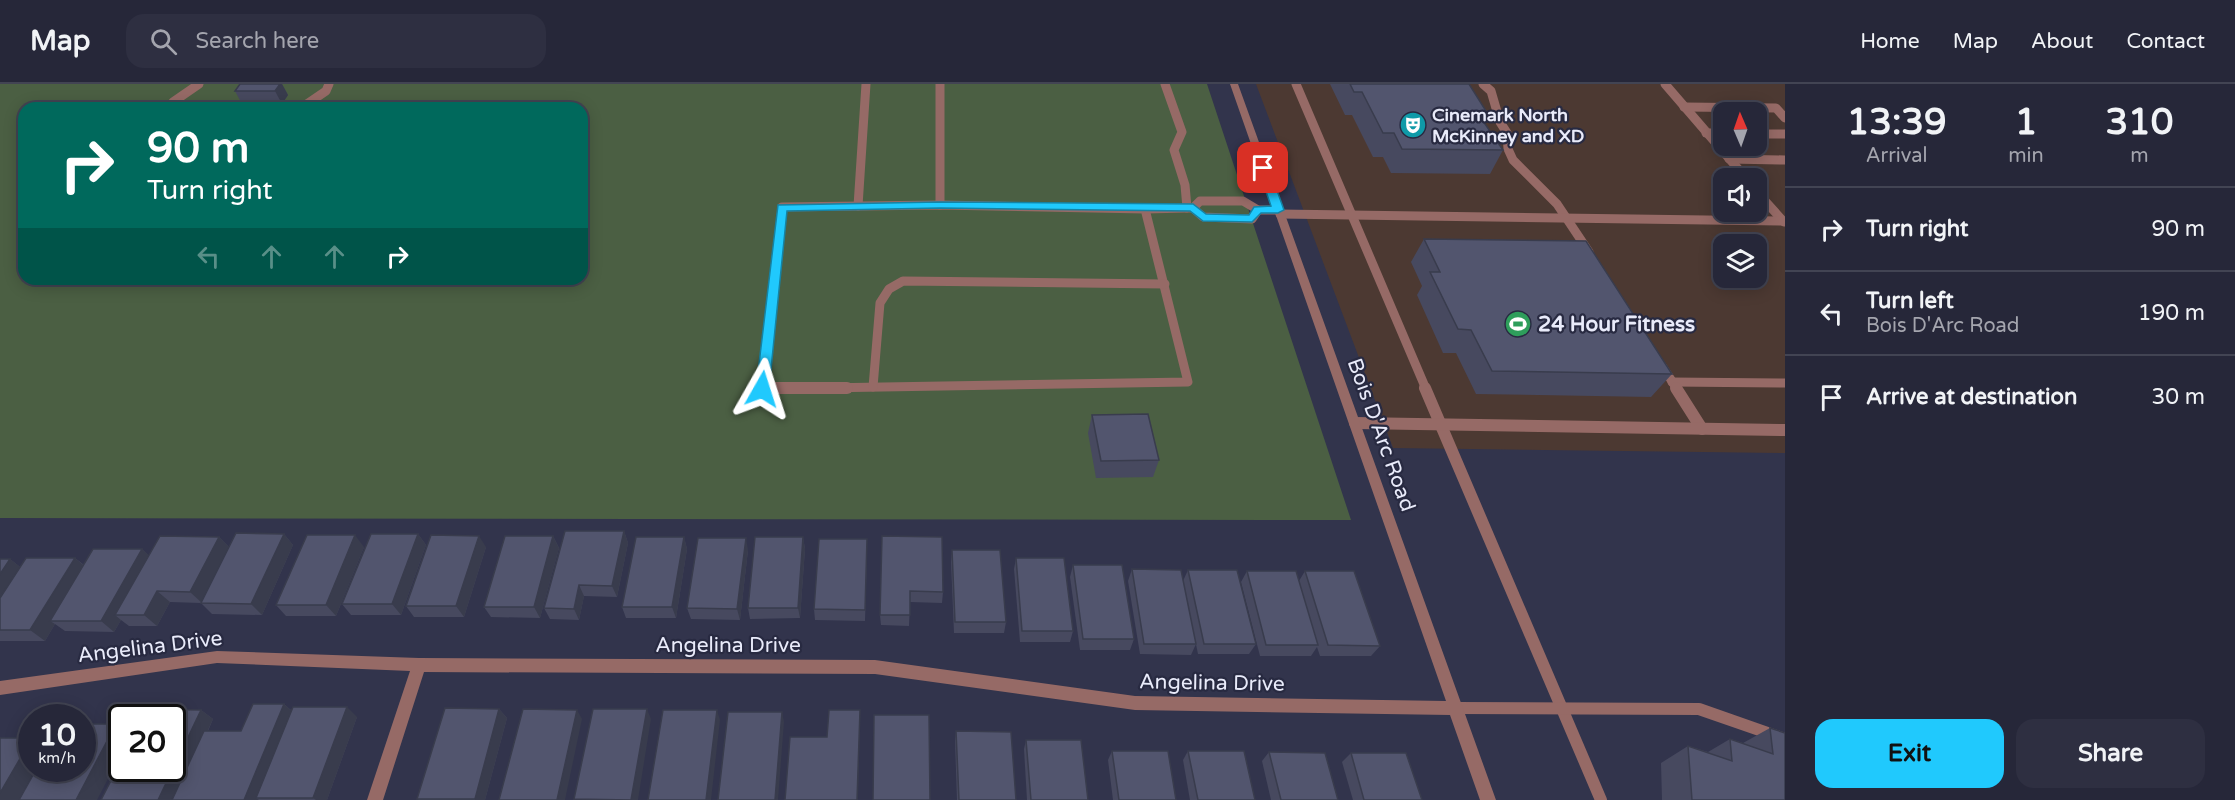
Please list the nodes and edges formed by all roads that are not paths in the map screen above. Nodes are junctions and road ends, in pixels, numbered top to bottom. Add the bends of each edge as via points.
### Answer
1 (199, 84) edge
2 (329, 84) edge
3 (866, 84) edge
4 (940, 84) edge
5 (1165, 84) edge
6 (1234, 84) edge
7 (1296, 84) edge
8 (1483, 84) edge
9 (1665, 84) edge
10 (173, 102) edge
11 (310, 102) edge
12 (1684, 107) junction
13 (1785, 118) edge
14 (1706, 133) junction
15 (1713, 133) edge
16 (1767, 134) edge
17 (1785, 134) edge
18 (1729, 159) junction
19 (1785, 160) edge
20 (1737, 168) edge
21 (1767, 203) edge
22 (940, 205) junction
23 (858, 206) junction
24 (1190, 208) junction
25 (1145, 209) junction
26 (1258, 210) junction
27 (1279, 212) junction
28 (1353, 216) junction
29 (1567, 219) junction
30 (1784, 222) edge
31 (1596, 264) edge
32 (1165, 284) junction
33 (1655, 355) edge
34 (1672, 382) junction
35 (1785, 383) edge
36 (873, 387) junction
37 (1354, 423) junction
38 (1441, 426) junction
39 (1702, 429) junction
40 (1785, 430) edge
41 (419, 665) junction
42 (0, 688) edge
43 (1456, 708) junction
44 (1561, 708) junction
45 (1785, 739) edge
46 (375, 800) edge
47 (1488, 800) edge
48 (1601, 800) edge

1 - 10 lane
2 - 11 lane via 326,91
3 - 23 lane
4 - 22 lane
5 - 24 lane via 1182,132 1174,150
6 - 27 street, Bois D'Arc Road
7 - 28 lane
8 - 29 lane via 1491,91 1513,159
9 - 12 lane
12 - 13 lane via 1776,108
12 - 14 lane
14 - 15 lane
14 - 18 lane
16 - 17 lane
18 - 19 lane
18 - 20 lane
21 - 30 lane
22 - 23 lane
22 - 25 lane
23 - 36 lane via 782,207 762,389
24 - 25 lane
24 - 26 lane via 1200,201 1243,201
24 - 26 lane via 1203,218 1252,219
25 - 32 lane
26 - 27 lane
27 - 28 lane
27 - 37 street, Bois D'Arc Road
28 - 29 lane
28 - 38 lane
29 - 30 lane
29 - 31 lane
32 - 36 lane via 903,281 889,289 880,303
32 - 36 lane via 1188,382
33 - 34 lane
34 - 35 lane
34 - 39 lane
37 - 38 lane
37 - 43 street, Bois D'Arc Road
38 - 39 lane
38 - 44 lane
39 - 40 lane
41 - 42 street, Angelina Drive via 216,657
41 - 43 street, Angelina Drive via 875,667 1135,703
41 - 46 street
43 - 44 lane
43 - 47 street, Bois D'Arc Road
44 - 45 lane via 1699,709
44 - 48 lane

